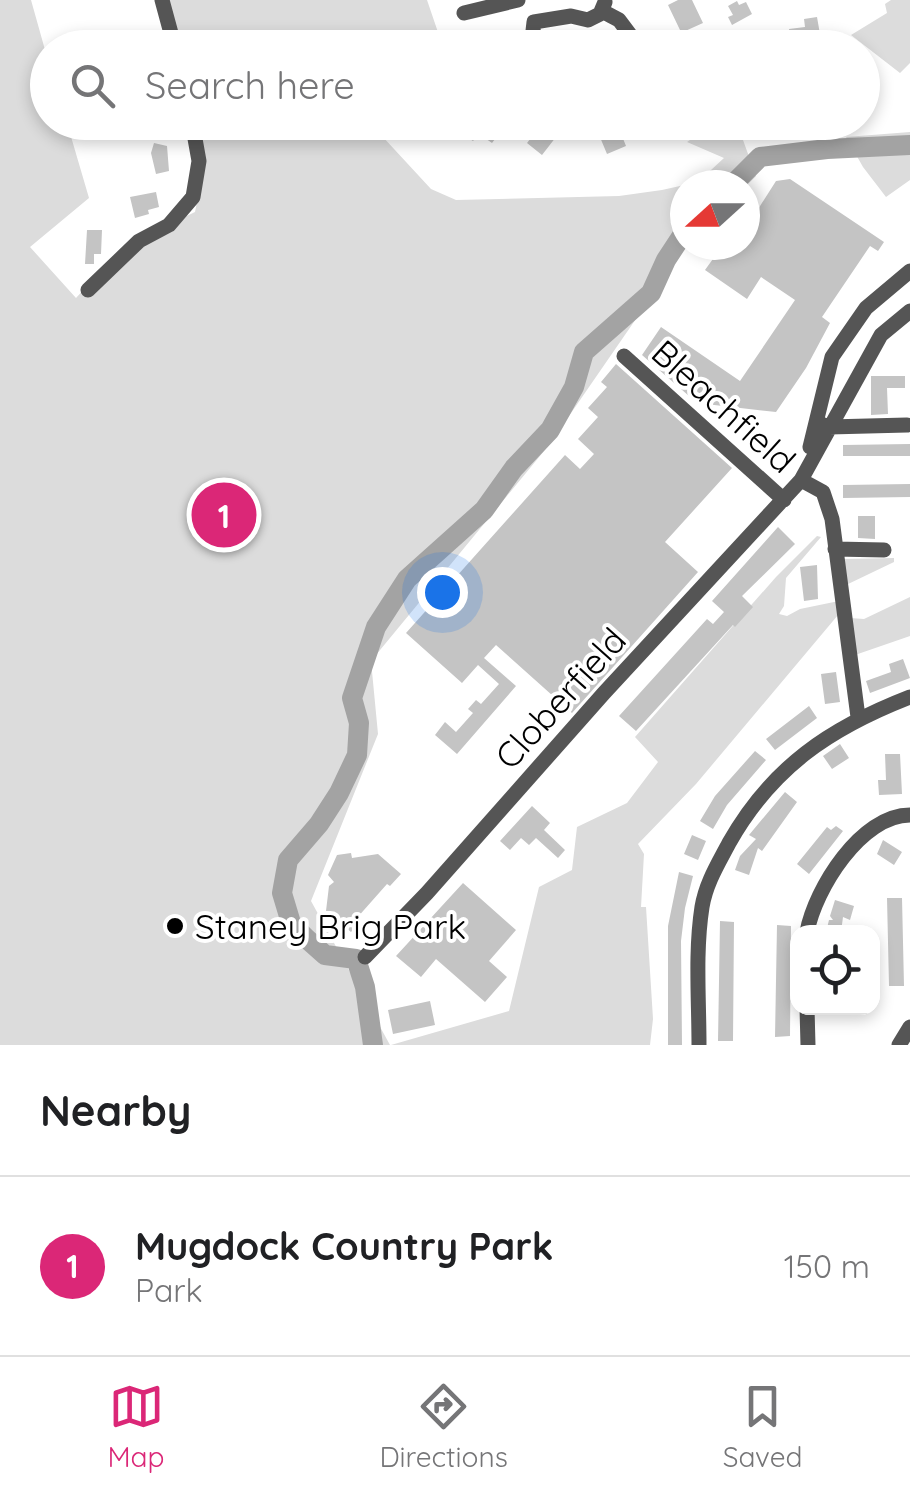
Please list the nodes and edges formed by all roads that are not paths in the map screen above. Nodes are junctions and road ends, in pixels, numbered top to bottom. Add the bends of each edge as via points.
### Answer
1 (162, 0) edge
2 (518, 0) edge
3 (606, 3) edge
4 (464, 13) dead end
5 (170, 30) edge
6 (533, 30) edge
7 (626, 30) edge
8 (195, 140) edge
9 (910, 271) edge
10 (88, 290) dead end
11 (910, 311) edge
12 (624, 356) dead end
13 (823, 424) junction
14 (907, 425) dead end
15 (802, 480) junction
16 (784, 500) junction
17 (836, 549) junction
18 (884, 550) dead end
19 (910, 697) edge
20 (858, 717) junction
21 (910, 814) edge
22 (809, 925) edge
23 (365, 957) dead end
24 (807, 1015) edge
25 (910, 1027) edge
26 (699, 1045) edge
27 (808, 1045) edge
28 (899, 1045) edge

1 - 5 street
2 - 4 street
3 - 6 street via 588,20 534,22
3 - 7 street
8 - 10 street via 193,197 169,225 139,241
9 - 13 street via 866,308 832,358
11 - 13 street via 881,335
12 - 16 street, Bleachfield
13 - 14 street
13 - 15 street
15 - 16 street, Cloberfield
15 - 17 street via 823,492
16 - 23 street, Cloberfield
17 - 18 street
17 - 20 street
19 - 20 street
20 - 26 street via 788,765 742,822 712,874 699,938
21 - 22 street via 881,820 848,854
24 - 27 street
25 - 28 street

